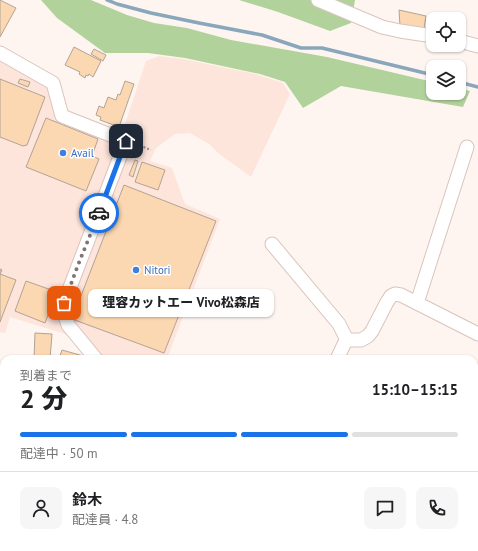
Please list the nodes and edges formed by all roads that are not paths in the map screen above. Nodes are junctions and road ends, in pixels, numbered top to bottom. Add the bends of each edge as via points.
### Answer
1 (318, 0) edge
2 (426, 35) edge
3 (466, 43) edge
4 (478, 46) edge
5 (0, 52) edge
6 (467, 147) dead end
7 (272, 244) dead end
8 (417, 303) junction
9 (478, 334) edge
10 (346, 340) junction
11 (93, 355) edge
12 (339, 355) edge

1 - 2 street via 382,27
3 - 4 street
5 - 11 street via 53,83 62,116 122,139 64,303 68,325
6 - 8 street
7 - 10 street via 339,324
8 - 9 street
8 - 10 street via 401,295 391,296 368,336 361,340
10 - 12 street

